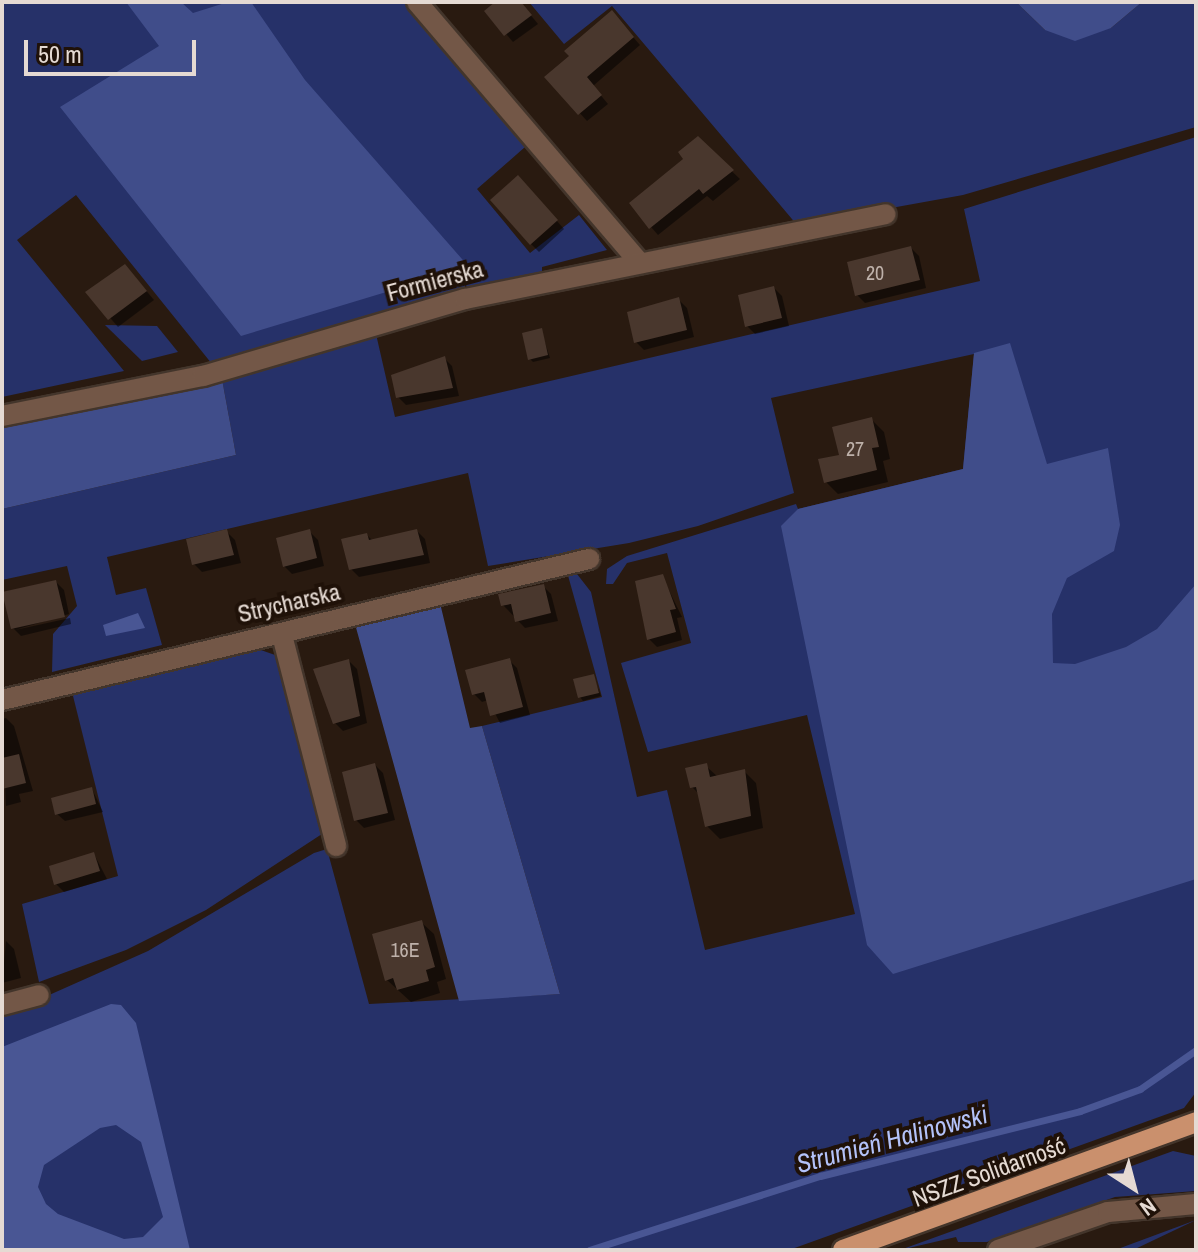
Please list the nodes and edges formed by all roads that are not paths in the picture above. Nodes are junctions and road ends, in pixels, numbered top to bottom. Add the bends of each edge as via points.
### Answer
1 (417, 2) edge
2 (886, 214) dead end
3 (640, 263) junction
4 (2, 416) edge
5 (589, 559) dead end
6 (282, 635) junction
7 (2, 700) edge
8 (336, 846) dead end
9 (39, 995) dead end
10 (2, 1005) edge
11 (1196, 1122) edge
12 (1196, 1204) edge
13 (843, 1250) edge
14 (998, 1250) edge

1 - 3 street
2 - 3 street, Formierska
3 - 4 street, Formierska via 465,299 203,376
5 - 6 street, Strycharska
6 - 7 street, Strycharska via 181,654
6 - 8 street
9 - 10 street
11 - 13 main road, NSZZ Solidarność
12 - 14 street via 1108,1212

